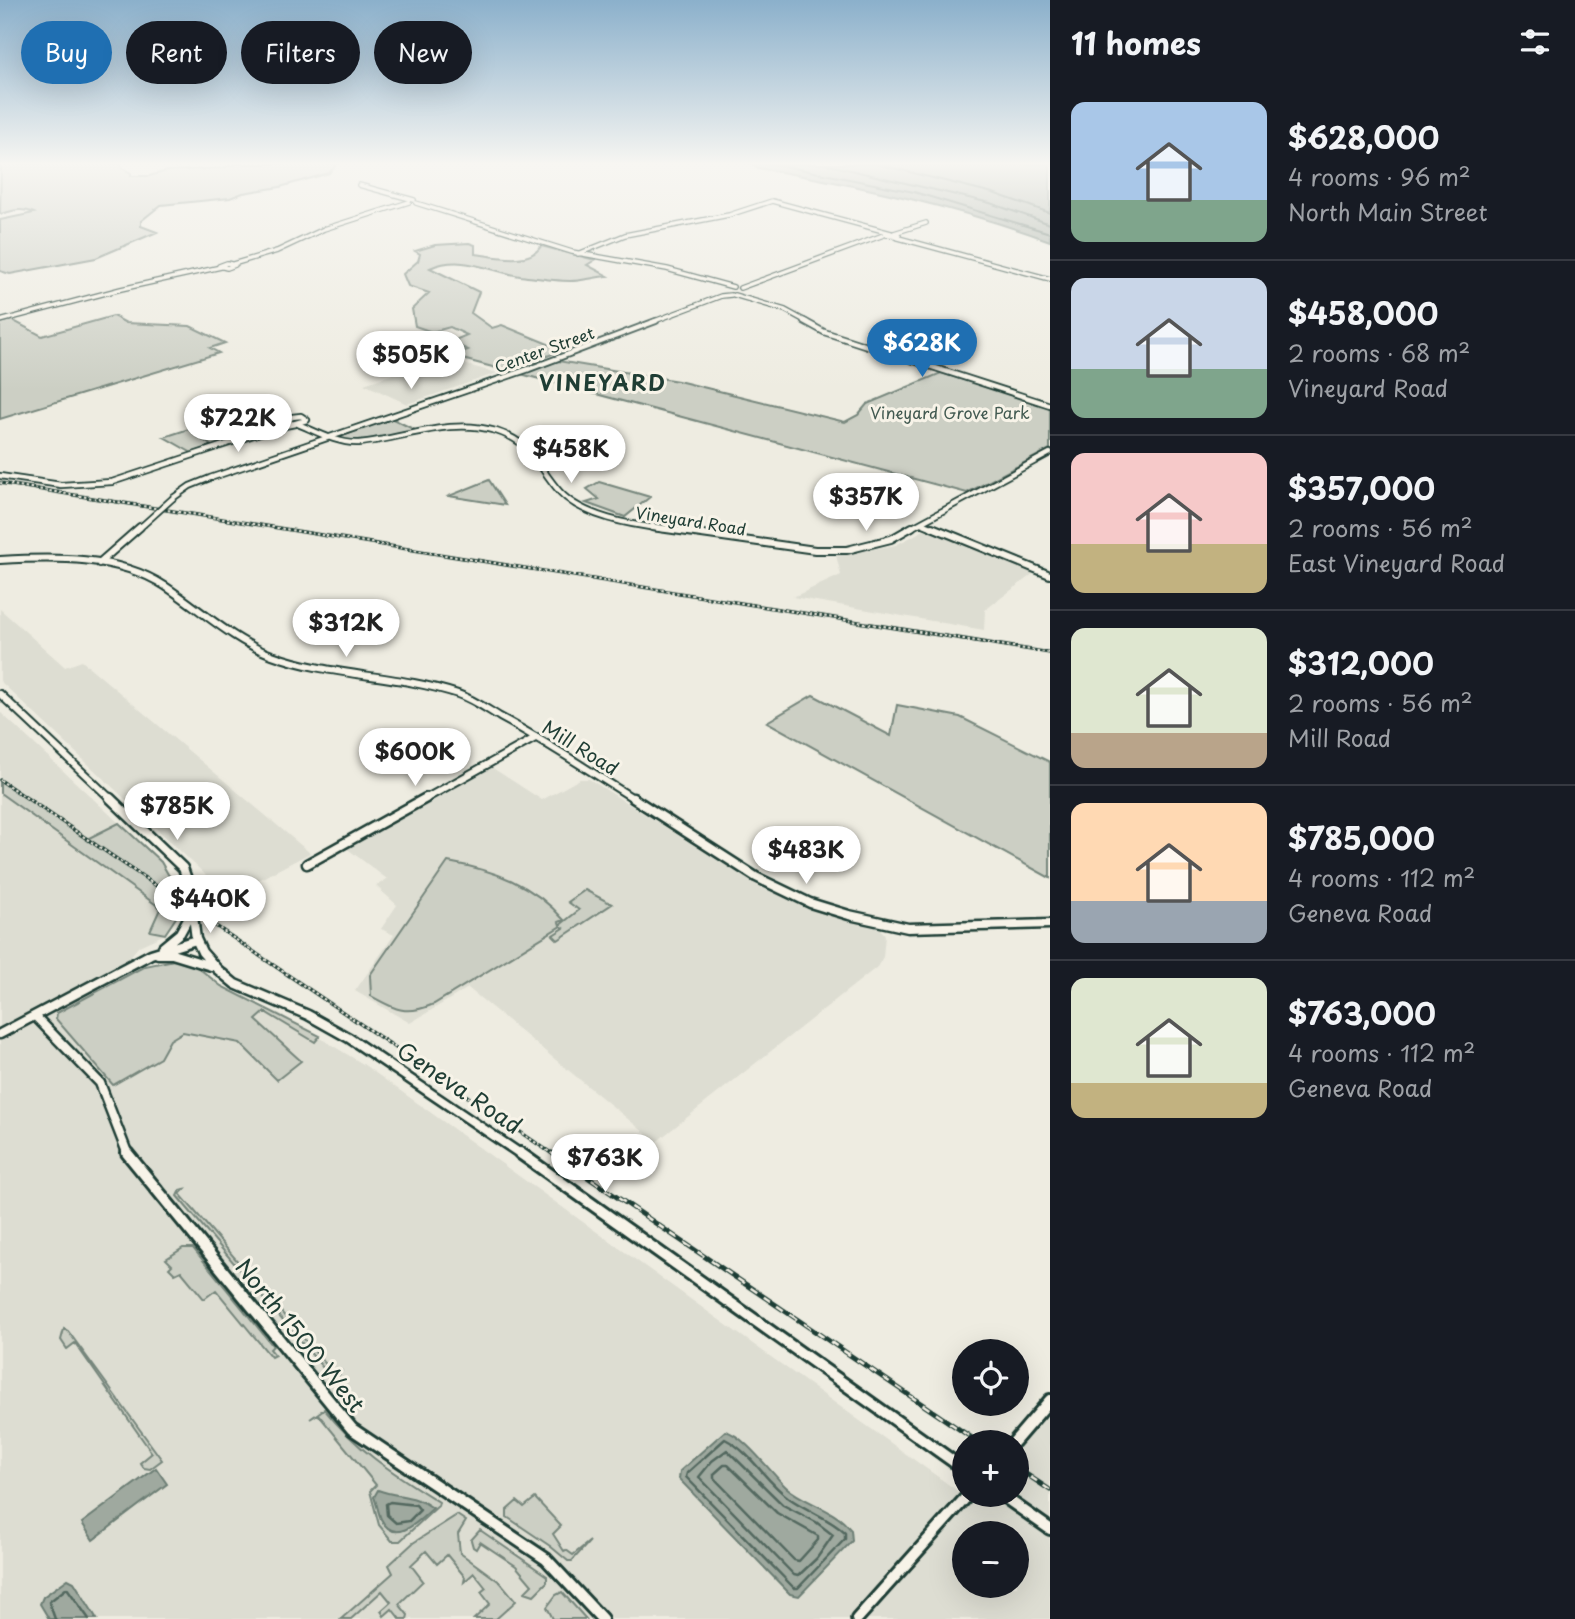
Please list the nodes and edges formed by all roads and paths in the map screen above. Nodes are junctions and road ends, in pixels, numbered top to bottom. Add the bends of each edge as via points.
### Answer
1 (301, 240) edge
2 (532, 240) edge
3 (613, 240) edge
4 (880, 240) edge
5 (880, 240) edge
6 (911, 240) edge
7 (577, 254) junction
8 (1050, 279) edge
9 (733, 287) junction
10 (740, 288) junction
11 (724, 290) junction
12 (746, 292) junction
13 (733, 295) junction
14 (792, 312) junction
15 (0, 321) edge
16 (470, 386) junction
17 (453, 394) junction
18 (428, 398) junction
19 (436, 400) junction
20 (1050, 404) edge
21 (288, 421) junction
22 (306, 421) junction
23 (297, 424) junction
24 (275, 428) junction
25 (327, 436) junction
26 (1050, 453) edge
27 (0, 476) edge
28 (921, 523) junction
29 (0, 560) edge
30 (99, 563) junction
31 (1050, 575) edge
32 (0, 694) edge
33 (537, 737) junction
34 (307, 864) dead end
35 (192, 910) junction
36 (1050, 923) edge
37 (196, 940) junction
38 (151, 954) junction
39 (214, 967) junction
40 (35, 1016) junction
41 (0, 1034) edge
42 (1050, 1400) edge
43 (1024, 1430) edge
44 (952, 1460) edge
45 (957, 1507) edge
46 (1019, 1507) edge
47 (1050, 1529) edge
48 (602, 1619) edge
49 (857, 1619) edge

1 - 15 street via 232,267 121,289
2 - 7 street
3 - 7 street
4 - 10 street
5 - 12 street
6 - 8 street
7 - 9 street via 667,269
7 - 11 street via 664,270
9 - 10 street
9 - 11 street, Center Street
10 - 12 street
11 - 13 street
11 - 16 street, Center Street
12 - 13 street, Center Street
12 - 14 street
13 - 14 street
13 - 17 street, Center Street
14 - 20 street via 827,330
16 - 17 street
16 - 18 street, Center Street
17 - 19 street, Center Street
18 - 19 street
18 - 25 street, Center Street
19 - 25 street, Center Street
21 - 22 street via 298,416
21 - 23 street
21 - 24 street
22 - 23 street
22 - 25 street
23 - 24 street
23 - 25 street
24 - 27 street via 127,478 74,486
25 - 28 street, Vineyard Road via 368,442 436,427 496,431 523,442 567,498 604,516 791,548 847,550 873,545
25 - 30 street, bridge via 190,486
26 - 28 street, Vineyard Road
28 - 31 street
29 - 30 street, Mill Road via 40,556
30 - 33 street, Mill Road via 162,584 247,644 269,654 304,666 416,683 461,695
32 - 35 street, Geneva Road via 183,868
33 - 34 street
33 - 36 street, Mill Road via 757,877 810,903 908,928
35 - 37 street, Geneva Road
35 - 38 street via 172,941
37 - 38 street
37 - 39 street, Geneva Road
38 - 39 street via 172,954
38 - 40 street
39 - 44 street, Geneva Road via 235,984 349,1038 531,1161
40 - 41 street
40 - 48 street, North 1500 West via 100,1083 127,1153 139,1171 352,1429 546,1559
42 - 43 street
45 - 49 street
46 - 47 street

